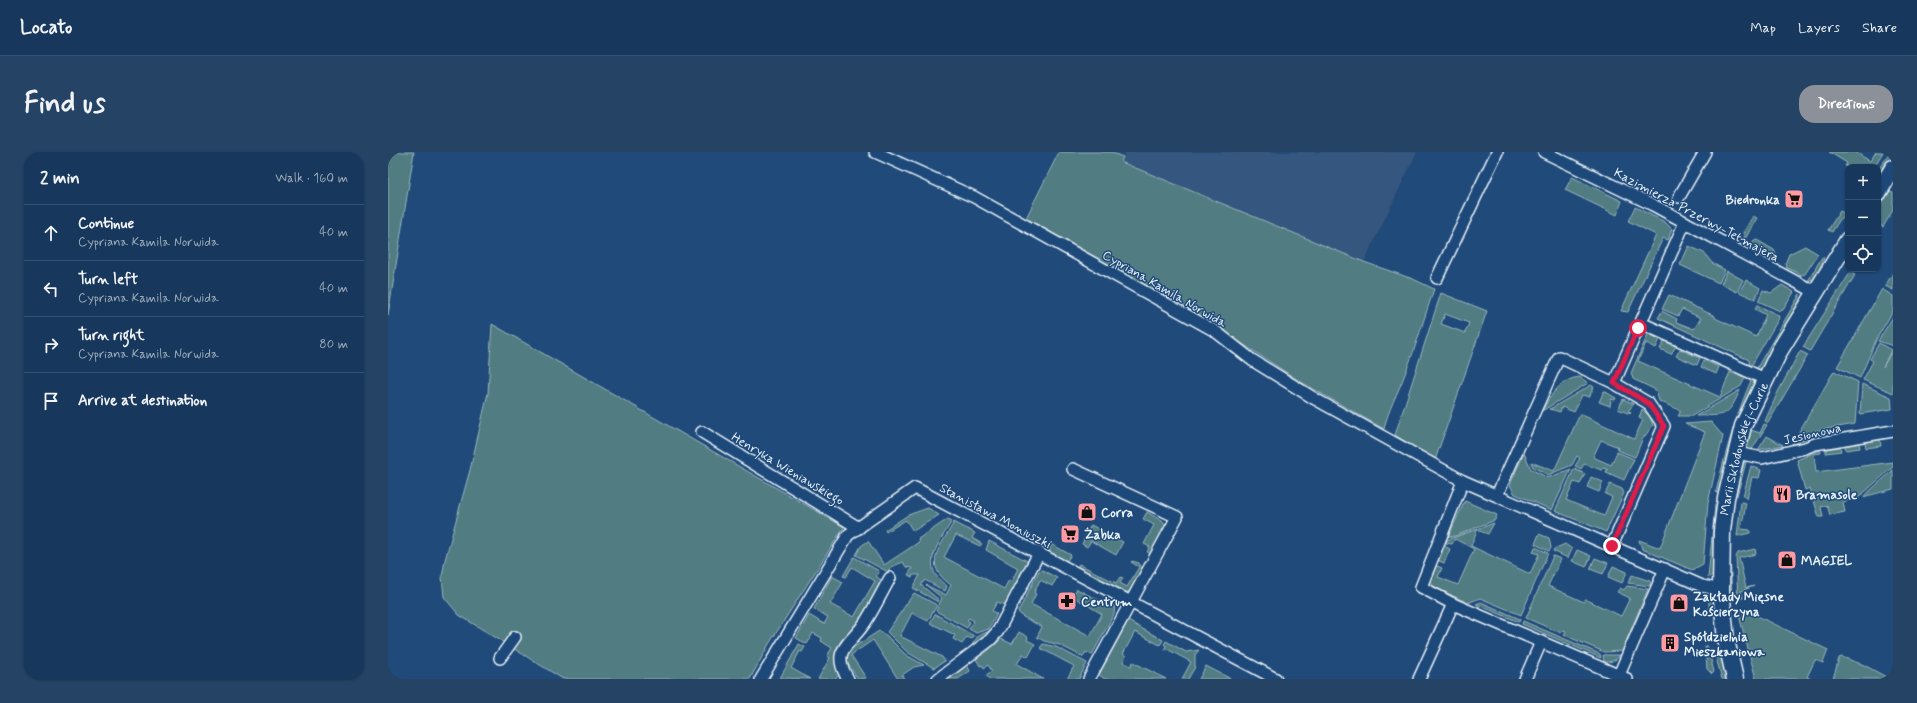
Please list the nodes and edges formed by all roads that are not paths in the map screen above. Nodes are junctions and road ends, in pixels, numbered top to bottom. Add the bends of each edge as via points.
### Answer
1 (875, 152) edge
2 (1497, 152) edge
3 (1544, 152) edge
4 (1705, 152) edge
5 (1893, 168) edge
6 (1881, 188) edge
7 (1679, 197) dead end
8 (1685, 222) junction
9 (1845, 245) edge
10 (1437, 278) dead end
11 (1815, 292) junction
12 (1641, 322) junction
13 (1765, 379) junction
14 (1614, 383) junction
15 (1893, 431) edge
16 (702, 432) dead end
17 (1737, 452) junction
18 (1073, 469) dead end
19 (1463, 482) junction
20 (1497, 495) junction
21 (859, 528) junction
22 (1612, 546) junction
23 (1039, 553) junction
24 (1665, 569) junction
25 (890, 578) dead end
26 (1721, 590) junction
27 (1131, 602) junction
28 (1453, 604) junction
29 (515, 637) dead end
30 (1541, 642) junction
31 (500, 658) dead end
32 (1623, 677) edge
33 (761, 679) edge
34 (848, 679) edge
35 (938, 679) edge
36 (1089, 679) edge
37 (1276, 679) edge
38 (1419, 679) edge
39 (1526, 679) edge
40 (1735, 679) edge

1 - 19 street, Cypriana Kamila Norwida via 974,197 1215,331 1252,360 1315,399
2 - 10 street
3 - 8 street, Kazimierza Przerwy-Tetmajera
4 - 7 street
5 - 6 street
8 - 11 street, Kazimierza Przerwy-Tetmajera
8 - 12 street
9 - 11 street, Marii Skłodowskiej-Curie
11 - 13 street, Marii Skłodowskiej-Curie
12 - 13 street
12 - 14 street
13 - 17 street, Marii Skłodowskiej-Curie via 1743,426
14 - 20 street via 1559,357
14 - 22 street via 1648,403 1664,426
15 - 17 street, Jesionowa via 1815,444 1762,458
16 - 21 street, Henryka Wieniawskiego
17 - 26 street, Marii Skłodowskiej-Curie via 1722,531
18 - 27 street via 1177,517
19 - 20 street, Cypriana Kamila Norwida
19 - 28 street via 1421,587
20 - 22 street, Cypriana Kamila Norwida
21 - 23 street, Stanisława Moniuszki via 916,488
21 - 33 street via 848,535
22 - 24 street, Cypriana Kamila Norwida
23 - 27 street, Stanisława Moniuszki
23 - 35 street via 998,631 990,640
24 - 26 street, Cypriana Kamila Norwida via 1702,586
24 - 32 street
25 - 34 street via 865,623 844,647 841,667
26 - 40 street, Marii Skłodowskiej-Curie via 1726,640
27 - 36 street
27 - 37 street, Stanisława Moniuszki
28 - 30 street
28 - 38 street
29 - 31 street
30 - 32 street
30 - 39 street

